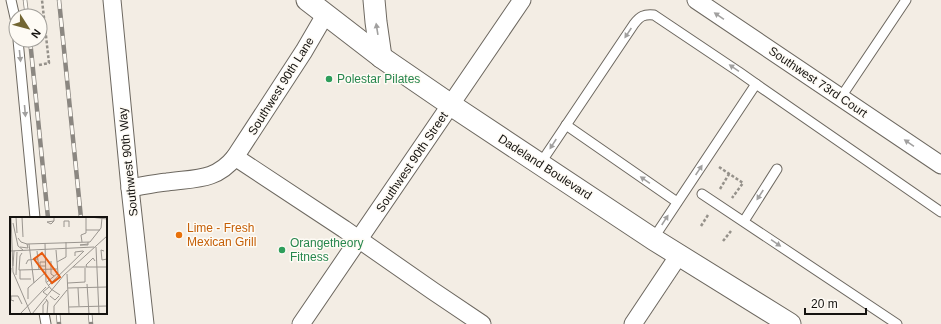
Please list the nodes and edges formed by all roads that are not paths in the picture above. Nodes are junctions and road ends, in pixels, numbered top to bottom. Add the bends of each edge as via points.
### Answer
1 (112, 0) edge
2 (307, 0) edge
3 (374, 0) edge
4 (522, 0) edge
5 (696, 0) edge
6 (906, 0) edge
7 (330, 7) edge
8 (19, 48) edge
9 (381, 57) junction
10 (756, 84) junction
11 (841, 97) junction
12 (451, 105) junction
13 (566, 125) junction
14 (235, 156) junction
15 (540, 164) junction
16 (941, 164) edge
17 (777, 170) dead end
18 (130, 188) junction
19 (702, 194) dead end
20 (677, 202) junction
21 (941, 212) edge
22 (35, 217) edge
23 (744, 221) junction
24 (359, 239) junction
25 (653, 239) junction
26 (679, 255) junction
27 (44, 314) edge
28 (46, 324) edge
29 (145, 324) edge
30 (301, 324) edge
31 (482, 324) edge
32 (633, 324) edge
33 (790, 324) edge
34 (897, 324) edge

1 - 18 street, Southwest 90th Way
2 - 7 street, Dadeland Boulevard
9 -> 3 street
4 - 12 street, Southwest 90th Street
11 -> 5 street, Southwest 73rd Court
6 - 11 lane
7 - 9 street, Dadeland Boulevard
7 - 14 street, Southwest 90th Lane
8 -> 22 lane
9 - 12 street, Dadeland Boulevard
10 -> 13 lane via 654,15 648,14 634,24
20 -> 10 lane
10 - 21 lane
16 -> 11 street, Southwest 73rd Court
12 - 15 street, Dadeland Boulevard
12 - 24 street, Southwest 90th Street
13 -> 15 lane
20 -> 13 lane
14 - 18 street, Southwest 90th Lane via 230,164 212,175
14 - 24 street
15 - 25 street, Dadeland Boulevard
17 -> 23 lane
18 - 29 street, Southwest 90th Way
19 - 23 lane
25 -> 20 lane
23 -> 34 lane
24 - 30 street, Southwest 90th Street
24 - 31 street
25 - 26 street, Dadeland Boulevard
26 - 32 street
26 - 33 street, Dadeland Boulevard
27 - 28 lane

